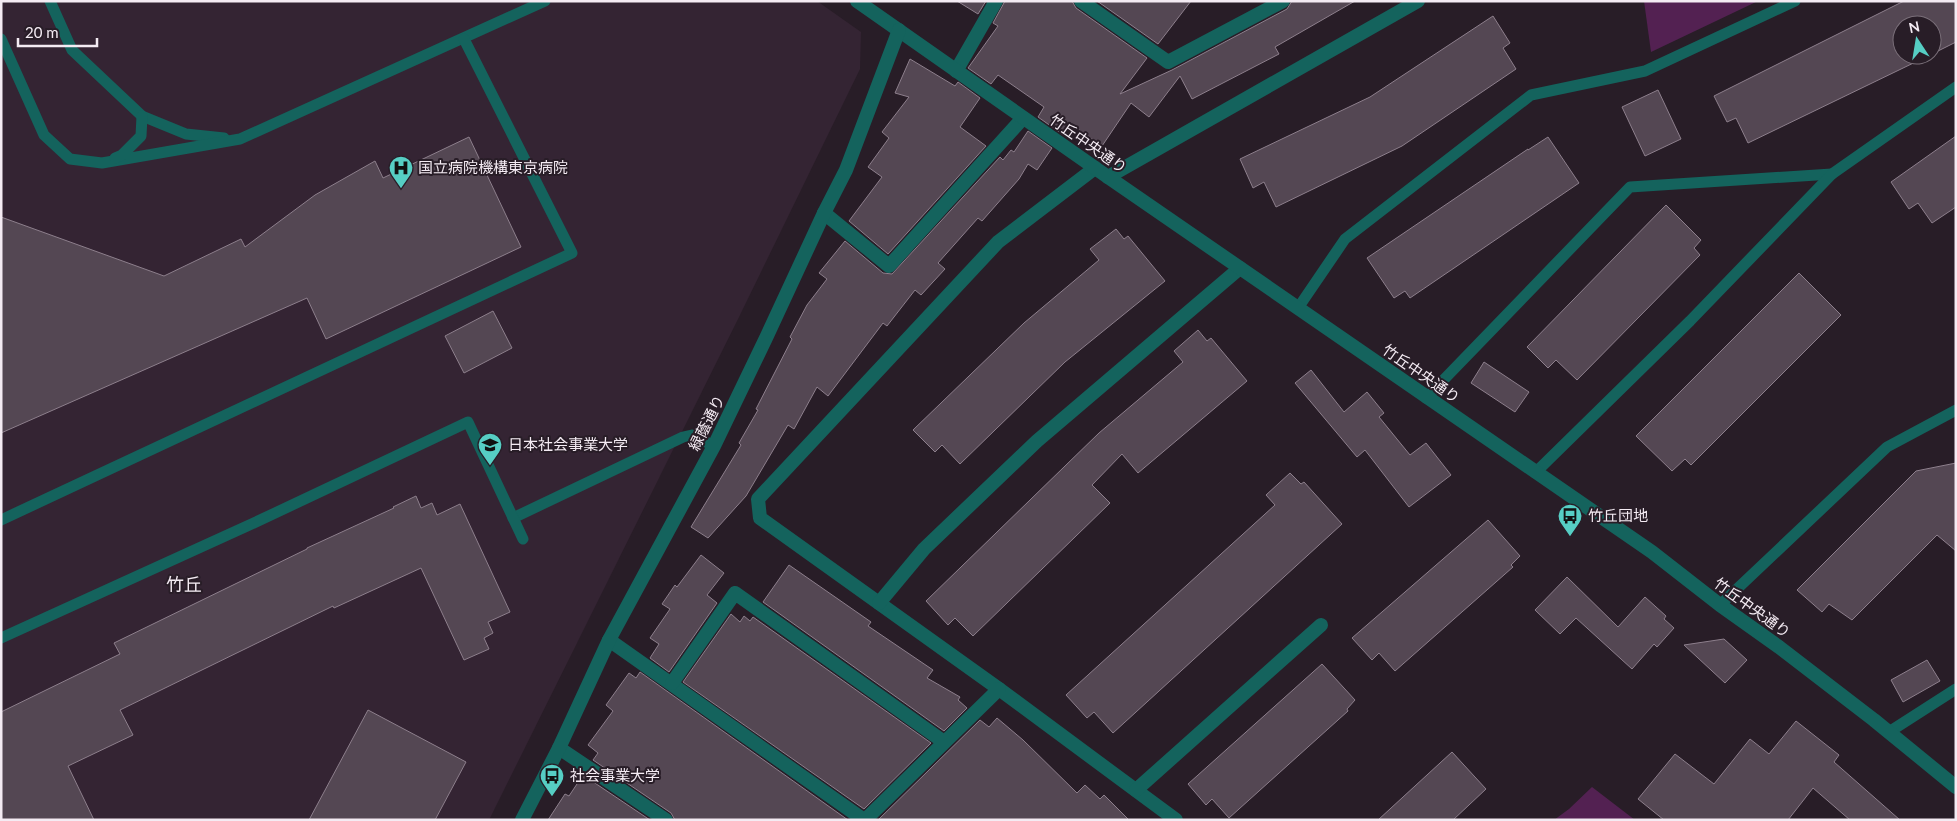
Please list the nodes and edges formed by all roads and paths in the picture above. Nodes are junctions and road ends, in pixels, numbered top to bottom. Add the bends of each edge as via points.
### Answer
1 (50, 1) edge
2 (545, 1) edge
3 (857, 1) edge
4 (996, 1) edge
5 (1081, 1) edge
6 (1283, 1) edge
7 (1418, 1) edge
8 (1795, 1) edge
9 (899, 30) junction
10 (1, 39) edge
11 (464, 39) junction
12 (956, 71) junction
13 (1956, 87) edge
14 (142, 116) junction
15 (1023, 118) junction
16 (240, 139) junction
17 (102, 163) junction
18 (1095, 168) junction
19 (1832, 174) junction
20 (1108, 177) junction
21 (824, 212) junction
22 (1240, 268) junction
23 (1298, 308) junction
24 (1426, 398) junction
25 (1956, 410) edge
26 (714, 446) junction
27 (1535, 473) junction
28 (513, 518) junction
29 (1, 520) edge
30 (524, 539) dead end
31 (879, 603) junction
32 (1720, 605) junction
33 (1321, 625) dead end
34 (1, 638) edge
35 (609, 640) junction
36 (672, 683) junction
37 (999, 689) junction
38 (1956, 689) edge
39 (1888, 732) junction
40 (944, 742) junction
41 (559, 748) junction
42 (1956, 788) edge
43 (1136, 790) junction
44 (522, 820) edge
45 (666, 820) edge
46 (864, 820) edge
47 (1176, 820) edge

1 - 14 lane via 72,50
2 - 11 lane
3 - 9 street, 竹丘中央通り
4 - 12 street
5 - 6 street via 1168,62
7 - 20 street
8 - 23 lane via 1644,71 1531,95 1345,240
9 - 12 street, 竹丘中央通り
9 - 21 street, 緑蔭通り via 846,170
10 - 17 lane via 44,135 70,159
11 - 16 lane
11 - 29 lane via 572,253
12 - 15 street, 竹丘中央通り
13 - 19 lane
14 - 16 lane via 186,134
14 - 17 lane via 141,136 122,155
15 - 18 street, 竹丘中央通り
15 - 21 street via 889,266
16 - 17 lane
18 - 20 street, 竹丘中央通り
18 - 31 street via 998,242 758,499 760,518
19 - 24 lane via 1630,186
19 - 27 lane via 1690,321
20 - 22 street, 竹丘中央通り
21 - 26 street, 緑蔭通り
22 - 23 street, 竹丘中央通り
22 - 31 street via 1037,441 924,549
23 - 24 street, 竹丘中央通り
24 - 27 street, 竹丘中央通り
25 - 32 lane via 1887,447
26 - 28 lane via 692,435 683,437
26 - 35 street, 緑蔭通り
27 - 32 street, 竹丘中央通り via 1652,552
28 - 30 lane
28 - 34 lane via 468,422
31 - 37 street
32 - 39 street, 竹丘中央通り via 1780,647
33 - 43 street
35 - 36 street
35 - 41 street, 緑蔭通り
36 - 40 street via 735,593
36 - 46 street
37 - 40 street
37 - 43 street
38 - 39 lane
39 - 42 street, 竹丘中央通り
40 - 46 street
41 - 44 street, 緑蔭通り
41 - 45 street
43 - 47 street

